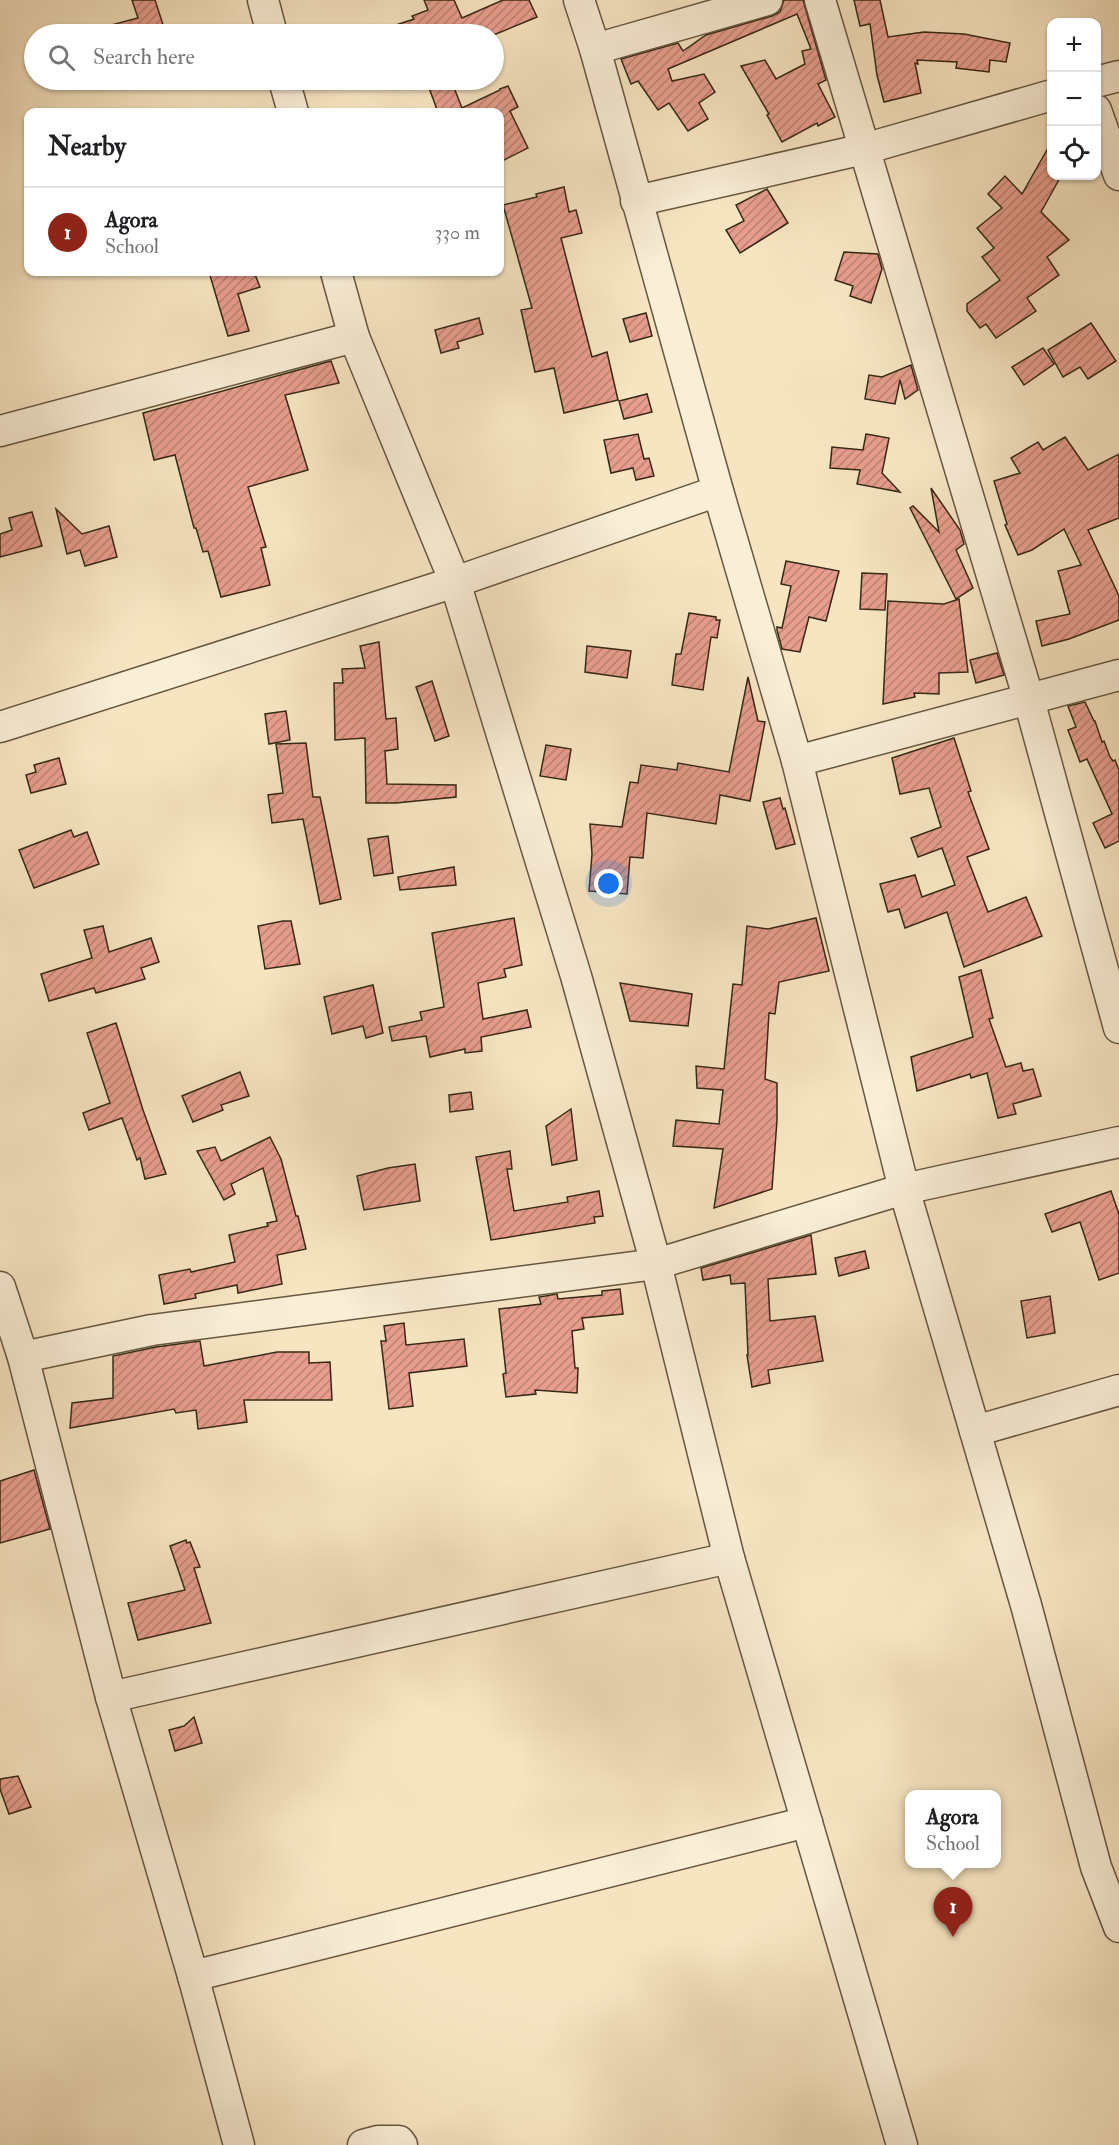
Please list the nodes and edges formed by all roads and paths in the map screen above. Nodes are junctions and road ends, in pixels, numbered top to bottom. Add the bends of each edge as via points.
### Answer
1 (263, 0) edge
2 (579, 0) edge
3 (767, 0) edge
4 (820, 0) edge
5 (269, 24) edge
6 (595, 49) junction
7 (1119, 76) edge
8 (1101, 81) edge
9 (287, 90) edge
10 (1047, 96) edge
11 (292, 108) edge
12 (1101, 124) edge
13 (864, 149) junction
14 (1119, 175) edge
15 (636, 201) junction
16 (337, 276) edge
17 (354, 337) junction
18 (0, 431) edge
19 (718, 491) junction
20 (454, 582) junction
21 (1119, 675) edge
22 (1029, 700) junction
23 (0, 727) edge
24 (797, 761) junction
25 (1119, 1028) edge
26 (1119, 1142) edge
27 (904, 1189) junction
28 (656, 1264) junction
29 (0, 1287) edge
30 (23, 1357) junction
31 (1119, 1390) edge
32 (975, 1431) junction
33 (729, 1558) junction
34 (111, 1697) junction
35 (807, 1822) junction
36 (1107, 1863) edge
37 (1119, 1928) edge
38 (193, 1976) junction
39 (239, 2145) edge
40 (363, 2145) edge
41 (402, 2145) edge
42 (902, 2145) edge

1 - 5 street
2 - 6 street
3 - 6 street
4 - 13 street
6 - 15 street
7 - 8 street
9 - 11 street
10 - 13 street
12 - 14 street
13 - 15 street
13 - 22 street
15 - 19 street
16 - 17 street
17 - 18 street
17 - 20 street
19 - 20 street
19 - 24 street
20 - 23 street
20 - 28 street via 576,976
21 - 22 street
22 - 24 street
22 - 25 street
24 - 27 street
26 - 27 street
27 - 28 street
27 - 32 street
28 - 30 street via 152,1330
28 - 33 street
29 - 30 street
30 - 34 street
31 - 32 street
32 - 36 street
33 - 34 street
33 - 35 street
34 - 38 street
35 - 38 street
35 - 42 street
36 - 37 street
38 - 39 street
40 - 41 street via 399,2141

